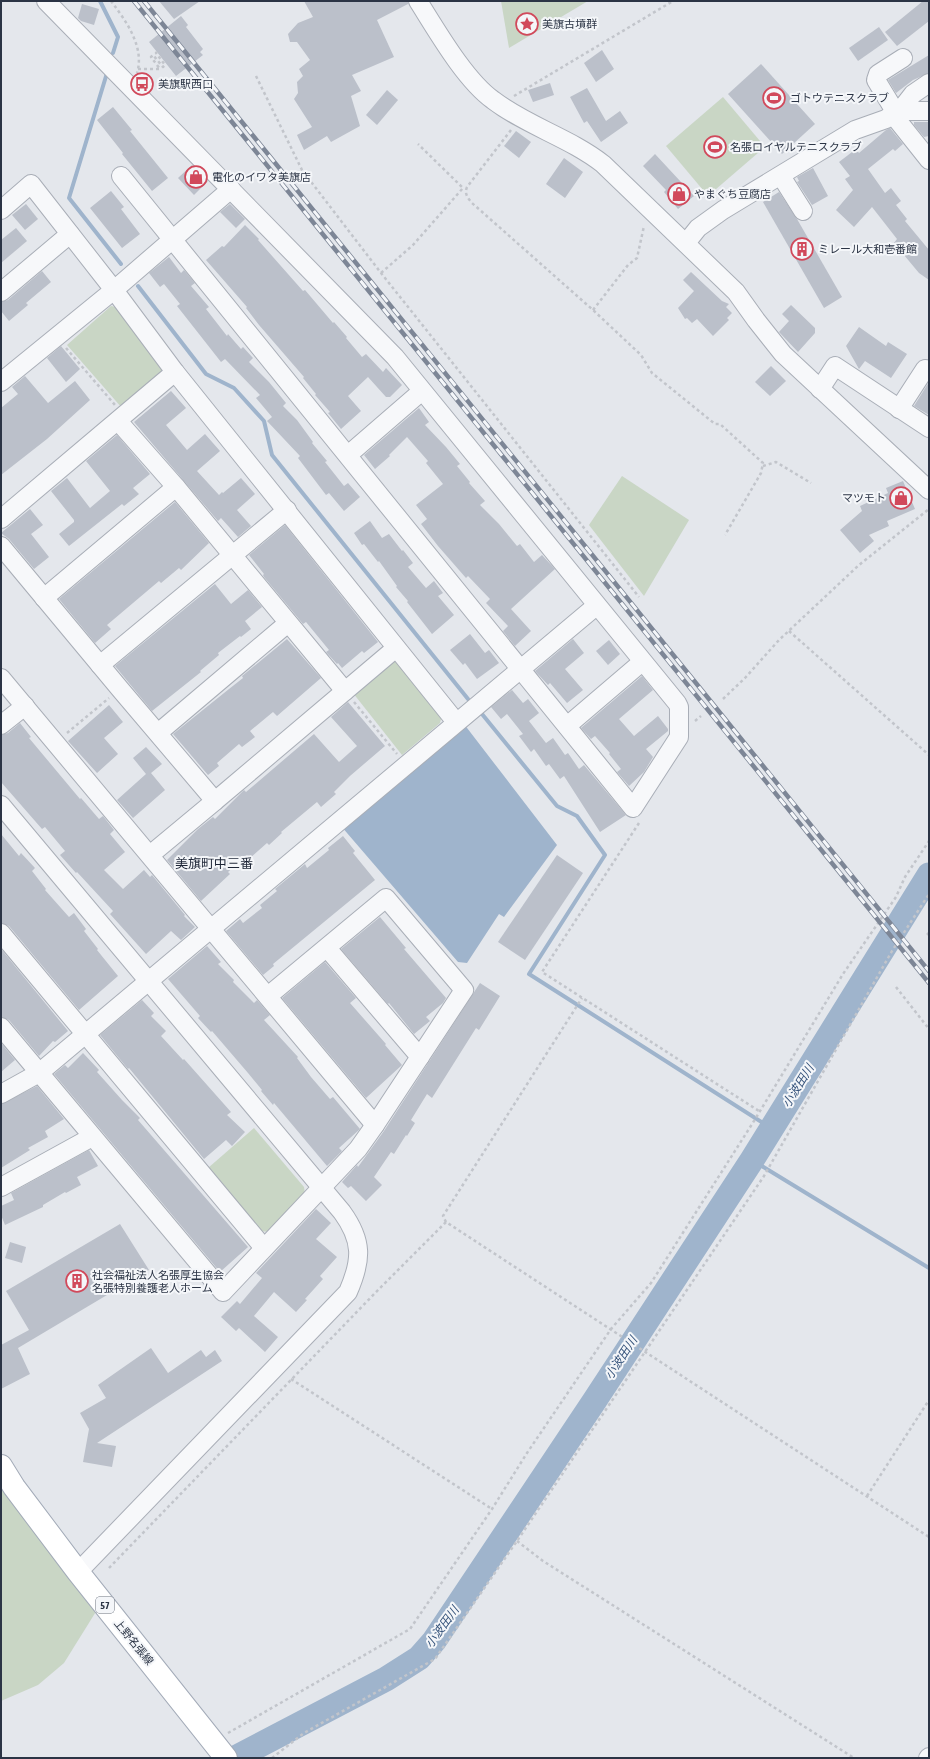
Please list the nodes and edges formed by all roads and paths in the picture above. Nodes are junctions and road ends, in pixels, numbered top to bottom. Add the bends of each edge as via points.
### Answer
1 (46, 1) edge
2 (111, 1) edge
3 (418, 1) edge
4 (673, 1) edge
5 (157, 52) dead end
6 (903, 58) dead end
7 (256, 76) dead end
8 (929, 83) edge
9 (493, 100) junction
10 (929, 111) edge
11 (897, 112) junction
12 (520, 116) junction
13 (418, 144) dead end
14 (929, 160) edge
15 (121, 176) dead end
16 (781, 176) junction
17 (464, 188) junction
18 (231, 189) junction
19 (1, 210) edge
20 (654, 211) junction
21 (803, 211) dead end
22 (70, 234) junction
23 (172, 240) junction
24 (686, 243) junction
25 (381, 273) junction
26 (114, 290) junction
27 (1, 292) edge
28 (593, 310) junction
29 (64, 345) dead end
30 (925, 369) dead end
31 (176, 372) junction
32 (1, 382) edge
33 (820, 389) junction
34 (422, 391) junction
35 (899, 409) junction
36 (121, 418) junction
37 (929, 428) edge
38 (348, 455) junction
39 (763, 466) junction
40 (926, 479) edge
41 (810, 483) dead end
42 (176, 488) junction
43 (929, 509) edge
44 (287, 510) junction
45 (1, 519) edge
46 (725, 535) dead end
47 (1, 546) edge
48 (233, 556) junction
49 (639, 597) dead end
50 (44, 598) junction
51 (596, 606) junction
52 (288, 623) junction
53 (789, 631) junction
54 (396, 648) junction
55 (642, 662) junction
56 (100, 665) junction
57 (520, 669) junction
58 (1, 678) edge
59 (120, 689) junction
60 (345, 691) junction
61 (723, 699) dead end
62 (25, 706) junction
63 (701, 716) dead end
64 (456, 722) junction
65 (1, 725) edge
66 (567, 726) junction
67 (692, 726) dead end
68 (158, 733) junction
69 (56, 743) junction
70 (929, 755) edge
71 (401, 759) dead end
72 (215, 801) junction
73 (1, 805) edge
74 (642, 819) dead end
75 (929, 841) edge
76 (150, 855) junction
77 (929, 894) edge
78 (211, 928) junction
79 (1, 933) edge
80 (327, 948) junction
81 (148, 982) junction
82 (896, 987) dead end
83 (268, 996) junction
84 (582, 998) junction
85 (1, 1027) edge
86 (929, 1029) edge
87 (84, 1034) junction
88 (420, 1057) junction
89 (39, 1073) junction
90 (1, 1094) edge
91 (758, 1113) junction
92 (376, 1125) junction
93 (92, 1137) junction
94 (1, 1187) edge
95 (322, 1188) junction
96 (446, 1222) junction
97 (264, 1248) junction
98 (611, 1329) junction
99 (645, 1351) junction
100 (291, 1379) junction
101 (929, 1400) edge
102 (1, 1466) edge
103 (867, 1496) junction
104 (492, 1509) junction
105 (929, 1537) edge
106 (517, 1541) junction
107 (109, 1568) dead end
108 (78, 1572) junction
109 (220, 1750) edge
110 (272, 1758) edge
111 (854, 1758) edge

1 - 18 street
2 - 5 path via 125,20 138,48 138,69 160,69 151,57 153,54 163,66 165,65
3 - 9 street via 452,53 478,86
4 - 9 path via 518,94 510,98
6 - 11 street via 878,74 876,80
7 - 25 path via 302,170
8 - 11 street via 913,94
9 - 12 street
10 - 11 street
11 - 14 street via 898,121
11 - 16 street via 855,130
12 - 17 path
12 - 20 street via 589,153
13 - 17 path
15 - 23 street
16 - 21 street
16 - 24 street via 723,210 698,228
17 - 25 path via 413,245
17 - 28 path via 472,203
18 - 23 street
18 - 34 street via 395,357
19 - 22 street via 31,184
20 - 24 street
20 - 28 path via 645,222 637,258 628,265
22 - 26 street
22 - 27 street
23 - 26 street
23 - 38 street
24 - 33 street via 736,292 783,354
25 - 49 path
26 - 31 street
26 - 32 street
28 - 39 path via 641,355 652,373 715,424 720,424 763,463
29 - 36 path
30 - 35 street
31 - 36 street
31 - 44 street
33 - 35 street via 835,366
33 - 40 street
34 - 38 street
34 - 51 street
35 - 37 street
36 - 42 street
36 - 45 street
38 - 57 street
39 - 41 path via 776,462
39 - 46 path
42 - 48 street
42 - 50 street
43 - 53 path via 859,565
44 - 48 street
44 - 54 street
47 - 50 street
48 - 52 street
48 - 56 street
50 - 56 street
51 - 55 street
51 - 57 street
52 - 60 street
52 - 68 street
53 - 61 path
53 - 70 path
54 - 60 street
54 - 64 street
55 - 66 street
55 - 66 street via 679,707 679,737 633,808
56 - 59 street
57 - 64 street
57 - 66 street
58 - 62 street
59 - 68 street
59 - 69 path
60 - 71 path
60 - 72 street
62 - 65 street
62 - 69 street
63 - 67 path
64 - 78 street
68 - 72 street
69 - 76 street
72 - 76 street
73 - 81 street
74 - 84 path via 542,972
75 - 91 path via 905,877 896,897 843,974
76 - 78 street
77 - 99 path via 892,952 764,1176
78 - 81 street
78 - 83 street
79 - 87 street
80 - 83 street
80 - 88 street
80 - 88 street via 386,898 464,990
81 - 87 street
81 - 95 street
82 - 86 path
83 - 92 street
84 - 91 path
84 - 96 path via 443,1216
85 - 89 street
87 - 89 street
87 - 97 street
88 - 92 street
89 - 90 street
89 - 93 street
91 - 98 path via 650,1283
92 - 95 street
93 - 94 street
93 - 97 street via 223,1292
95 - 97 street
95 - 108 street via 350,1222 359,1246 359,1261 348,1292
96 - 98 path
96 - 100 path
98 - 99 path
98 - 104 path
99 - 103 path
99 - 106 path
100 - 104 path
100 - 107 path
101 - 103 path
102 - 108 main road, 上野名張線 / 57
103 - 105 path
104 - 109 path via 410,1629
106 - 110 path via 435,1659 304,1732
106 - 111 path via 550,1565
108 - 109 main road, 上野名張線 / 57

